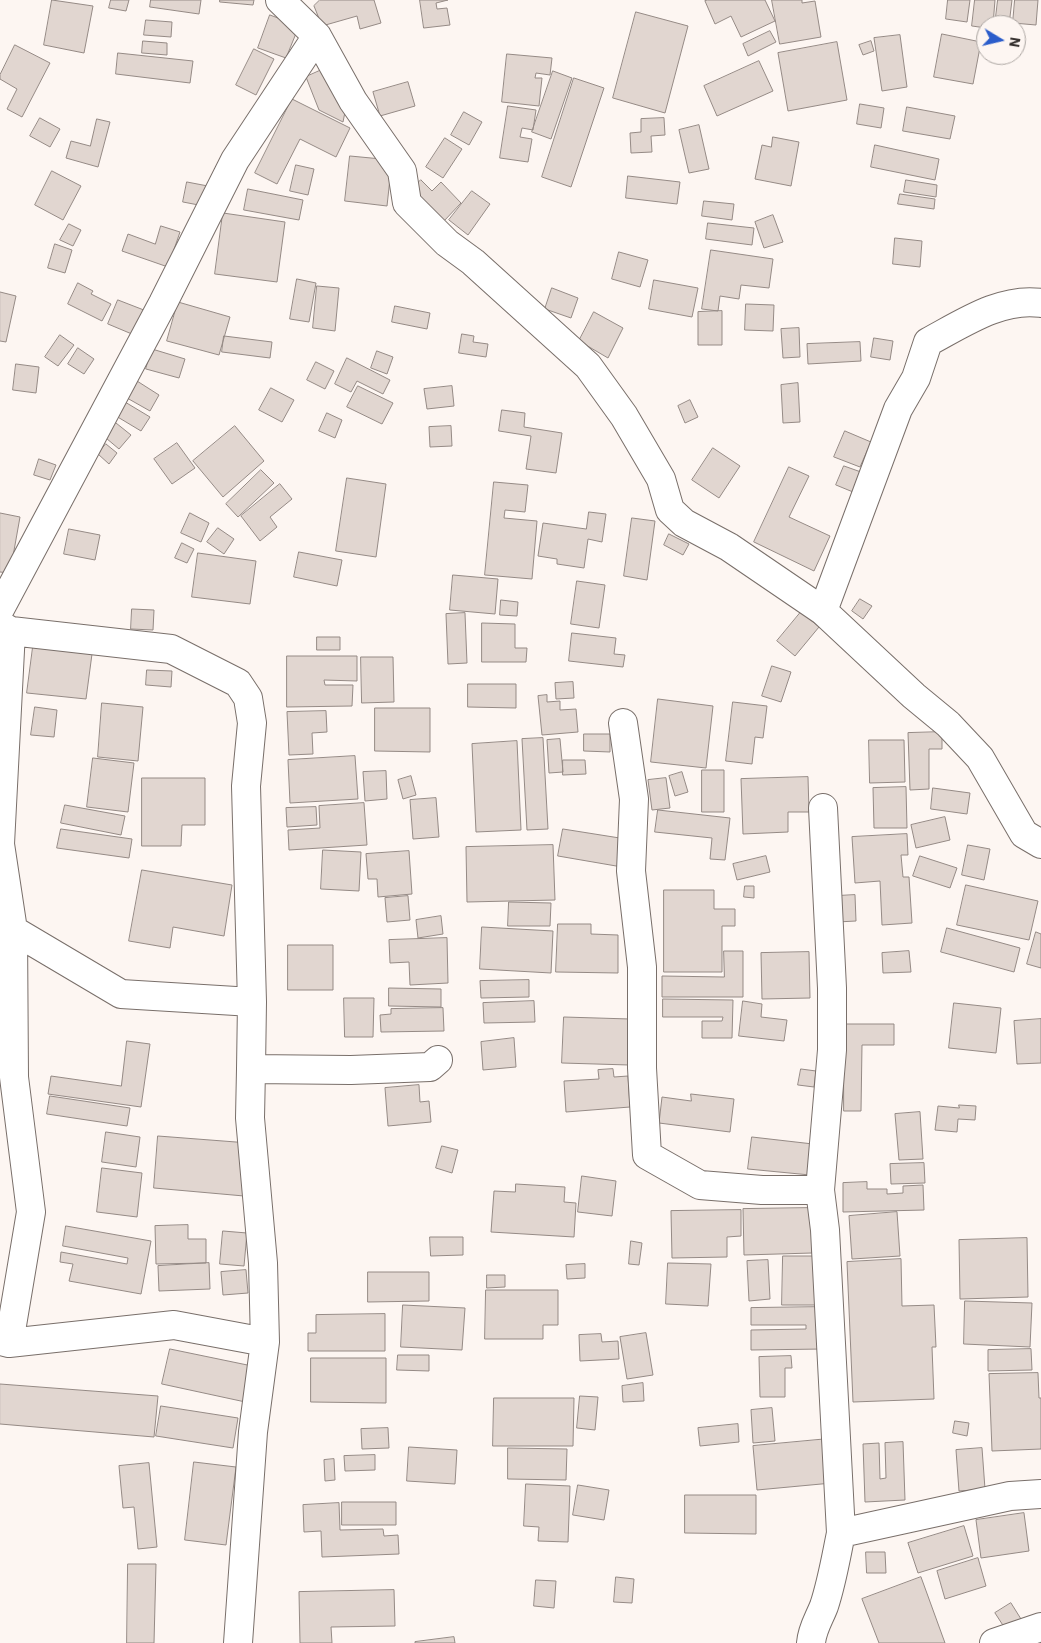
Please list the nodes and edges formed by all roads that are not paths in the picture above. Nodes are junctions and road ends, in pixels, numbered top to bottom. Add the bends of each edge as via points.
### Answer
1 (280, 0) edge
2 (317, 36) junction
3 (1041, 303) edge
4 (823, 611) junction
5 (4, 622) edge
6 (623, 723) dead end
7 (823, 808) dead end
8 (0, 844) edge
9 (1041, 844) edge
10 (13, 930) junction
11 (252, 1002) junction
12 (438, 1060) dead end
13 (251, 1069) junction
14 (7, 1076) edge
15 (820, 1190) junction
16 (5, 1342) edge
17 (265, 1342) junction
18 (1041, 1494) edge
19 (841, 1533) junction
20 (1041, 1627) edge
21 (238, 1643) edge
22 (811, 1643) edge
23 (994, 1643) edge

1 - 2 street
2 - 4 street via 353,101 402,171 407,203 447,243 473,262 588,366 624,416 661,479 670,510 684,524 729,547
2 - 5 street via 235,160
3 - 4 street via 1014,302 928,342 916,378 898,409
4 - 9 street via 948,724 980,758 1024,834
5 - 8 street
5 - 11 street via 171,649 238,683 248,698 252,724 246,786
6 - 15 street via 634,799 631,872 642,968 646,1155 700,1185
7 - 15 street via 832,1050
8 - 10 street
10 - 11 street via 121,994
10 - 14 street
11 - 13 street
12 - 13 street via 430,1067
13 - 17 street via 250,1118 263,1263
14 - 16 street via 31,1212
15 - 19 street via 825,1230
16 - 17 street via 174,1325
17 - 21 street via 252,1432
18 - 19 street via 1010,1496
19 - 22 street via 834,1570 824,1606 811,1633
20 - 23 street

